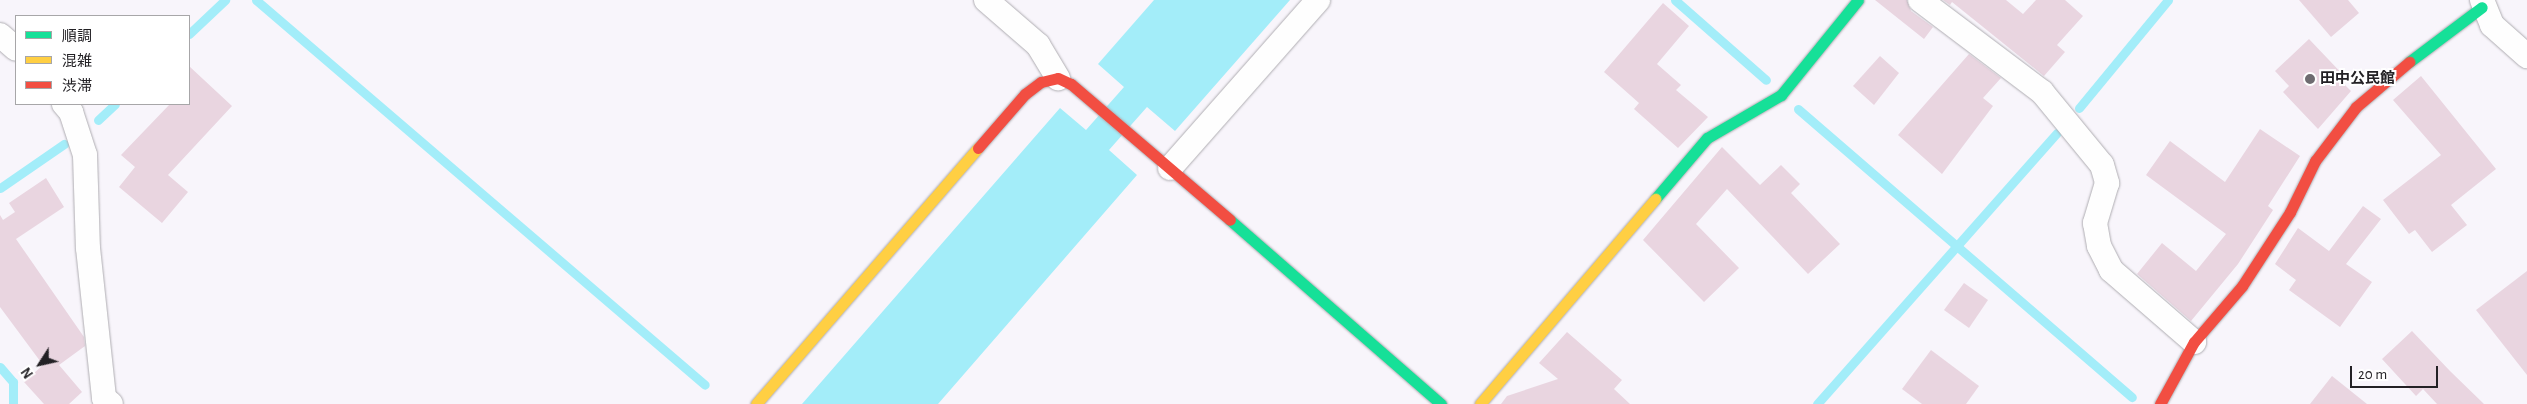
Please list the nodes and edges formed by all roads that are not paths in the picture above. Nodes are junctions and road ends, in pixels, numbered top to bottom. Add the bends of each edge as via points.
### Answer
1 (986, 0) edge
2 (1318, 0) edge
3 (1858, 0) edge
4 (1920, 0) edge
5 (2482, 4) edge
6 (0, 35) edge
7 (15, 48) edge
8 (2527, 56) edge
9 (1058, 78) junction
10 (65, 105) edge
11 (1170, 168) junction
12 (2194, 342) junction
13 (111, 404) edge
14 (756, 404) edge
15 (1440, 404) edge
16 (1480, 404) edge
17 (2160, 404) edge

1 - 9 street via 1038,45
2 - 11 street
3 - 16 street via 1781,96 1706,138
4 - 12 street via 2042,92 2102,165 2107,183 2096,223 2099,246 2111,270
5 - 8 street via 2492,25
5 - 12 street via 2356,107 2315,161 2290,212 2242,286
6 - 7 street
9 - 11 street
9 - 14 street via 1041,82 1025,94
10 - 13 street via 71,112 85,155 88,248 104,398
11 - 15 street
12 - 17 street

